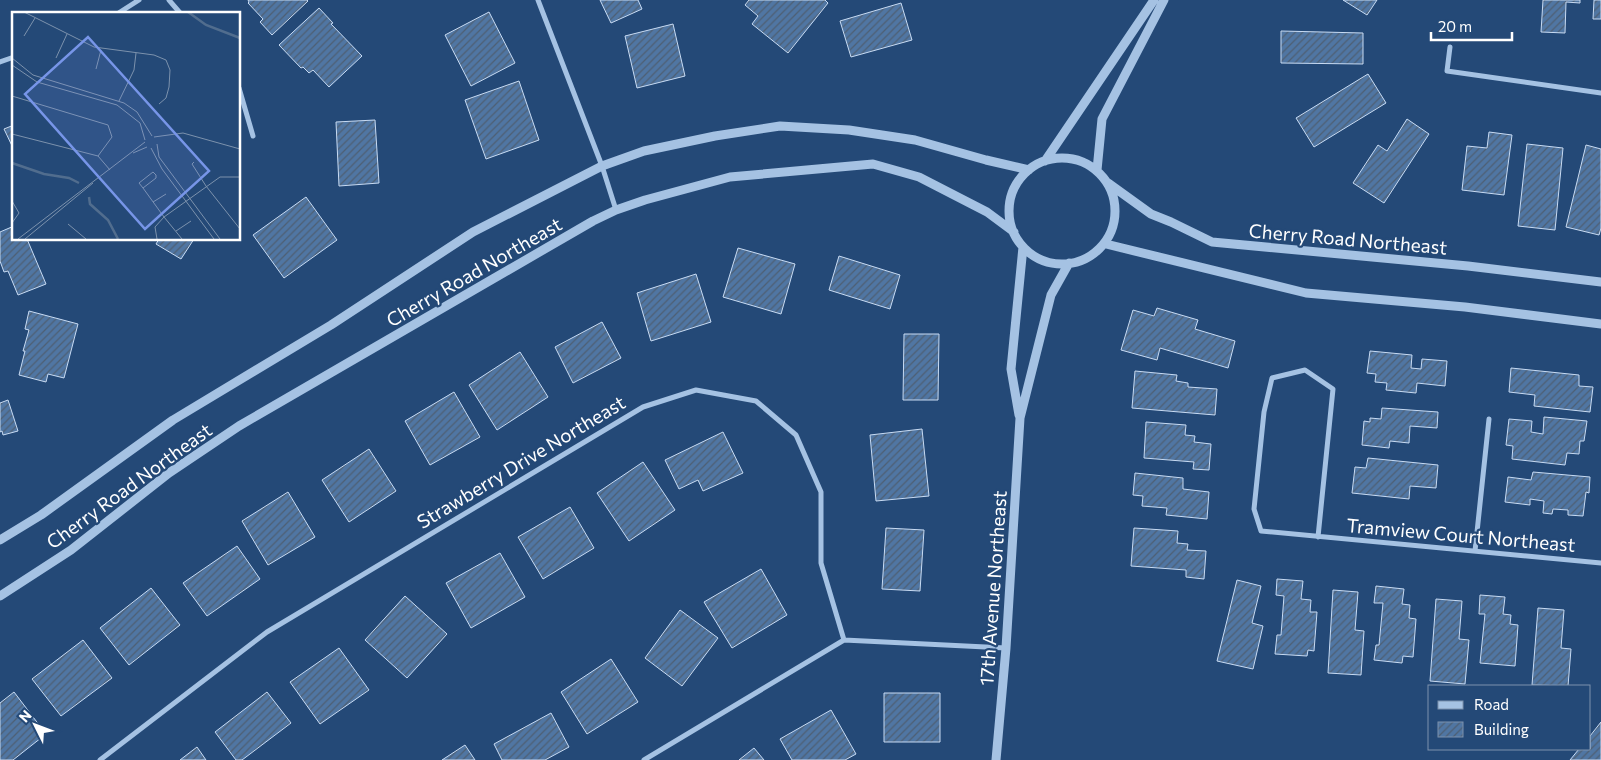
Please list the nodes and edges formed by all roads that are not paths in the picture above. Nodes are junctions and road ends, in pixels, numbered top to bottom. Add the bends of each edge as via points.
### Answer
1 (140, 0) edge
2 (169, 0) edge
3 (538, 0) edge
4 (1154, 0) edge
5 (1164, 0) edge
6 (120, 12) edge
7 (179, 12) edge
8 (1450, 46) dead end
9 (12, 58) edge
10 (0, 62) edge
11 (240, 91) edge
12 (1601, 94) edge
13 (253, 136) dead end
14 (1045, 161) junction
15 (602, 166) junction
16 (1029, 170) junction
17 (1096, 170) junction
18 (1108, 183) junction
19 (616, 210) junction
20 (1014, 232) junction
21 (1106, 244) junction
22 (1023, 246) junction
23 (1069, 263) junction
24 (1601, 282) edge
25 (1601, 324) edge
26 (1020, 418) junction
27 (1489, 419) dead end
28 (1318, 537) junction
29 (0, 540) edge
30 (1475, 551) junction
31 (1601, 563) edge
32 (0, 596) edge
33 (844, 640) junction
34 (1006, 648) junction
35 (100, 760) edge
36 (644, 760) edge
37 (996, 760) edge

1 - 6 street
2 - 7 street
3 - 15 street
4 - 14 street
5 - 17 street via 1102,119
8 - 12 street via 1447,71
9 - 10 street
11 - 13 street
14 - 16 street
14 - 17 street via 1063,158 1080,161
15 - 16 street, Cherry Road Northeast via 715,136 780,126 849,130 915,140
15 - 19 street
15 - 29 street, Cherry Road Northeast via 473,232 331,325 173,420 41,515
16 - 20 street via 1016,183 1011,200 1010,217
17 - 18 street
18 - 21 street via 1114,200 1115,218
18 - 24 street, Cherry Road Northeast via 1152,214 1212,242
19 - 20 street, Cherry Road Northeast via 730,177 873,164 919,177 986,212
19 - 32 street, Cherry Road Northeast via 239,426 169,473 71,550
20 - 22 street
21 - 23 street via 1085,258
21 - 25 street via 1306,292
22 - 23 street via 1052,263
22 - 26 street, 17th Avenue Northeast via 1012,369
23 - 26 street, 17th Avenue Northeast via 1051,295
26 - 34 street, 17th Avenue Northeast
27 - 30 street
28 - 28 street, Tramview Court Northeast via 1261,532 1254,509 1264,412 1272,378 1305,370 1334,389
28 - 30 street, Tramview Court Northeast
30 - 31 street, Tramview Court Northeast
33 - 34 street
33 - 35 street, Strawberry Drive Northeast via 821,563 821,492 796,435 756,401 696,390 643,407 267,632
33 - 36 street
34 - 37 street, 17th Avenue Northeast

